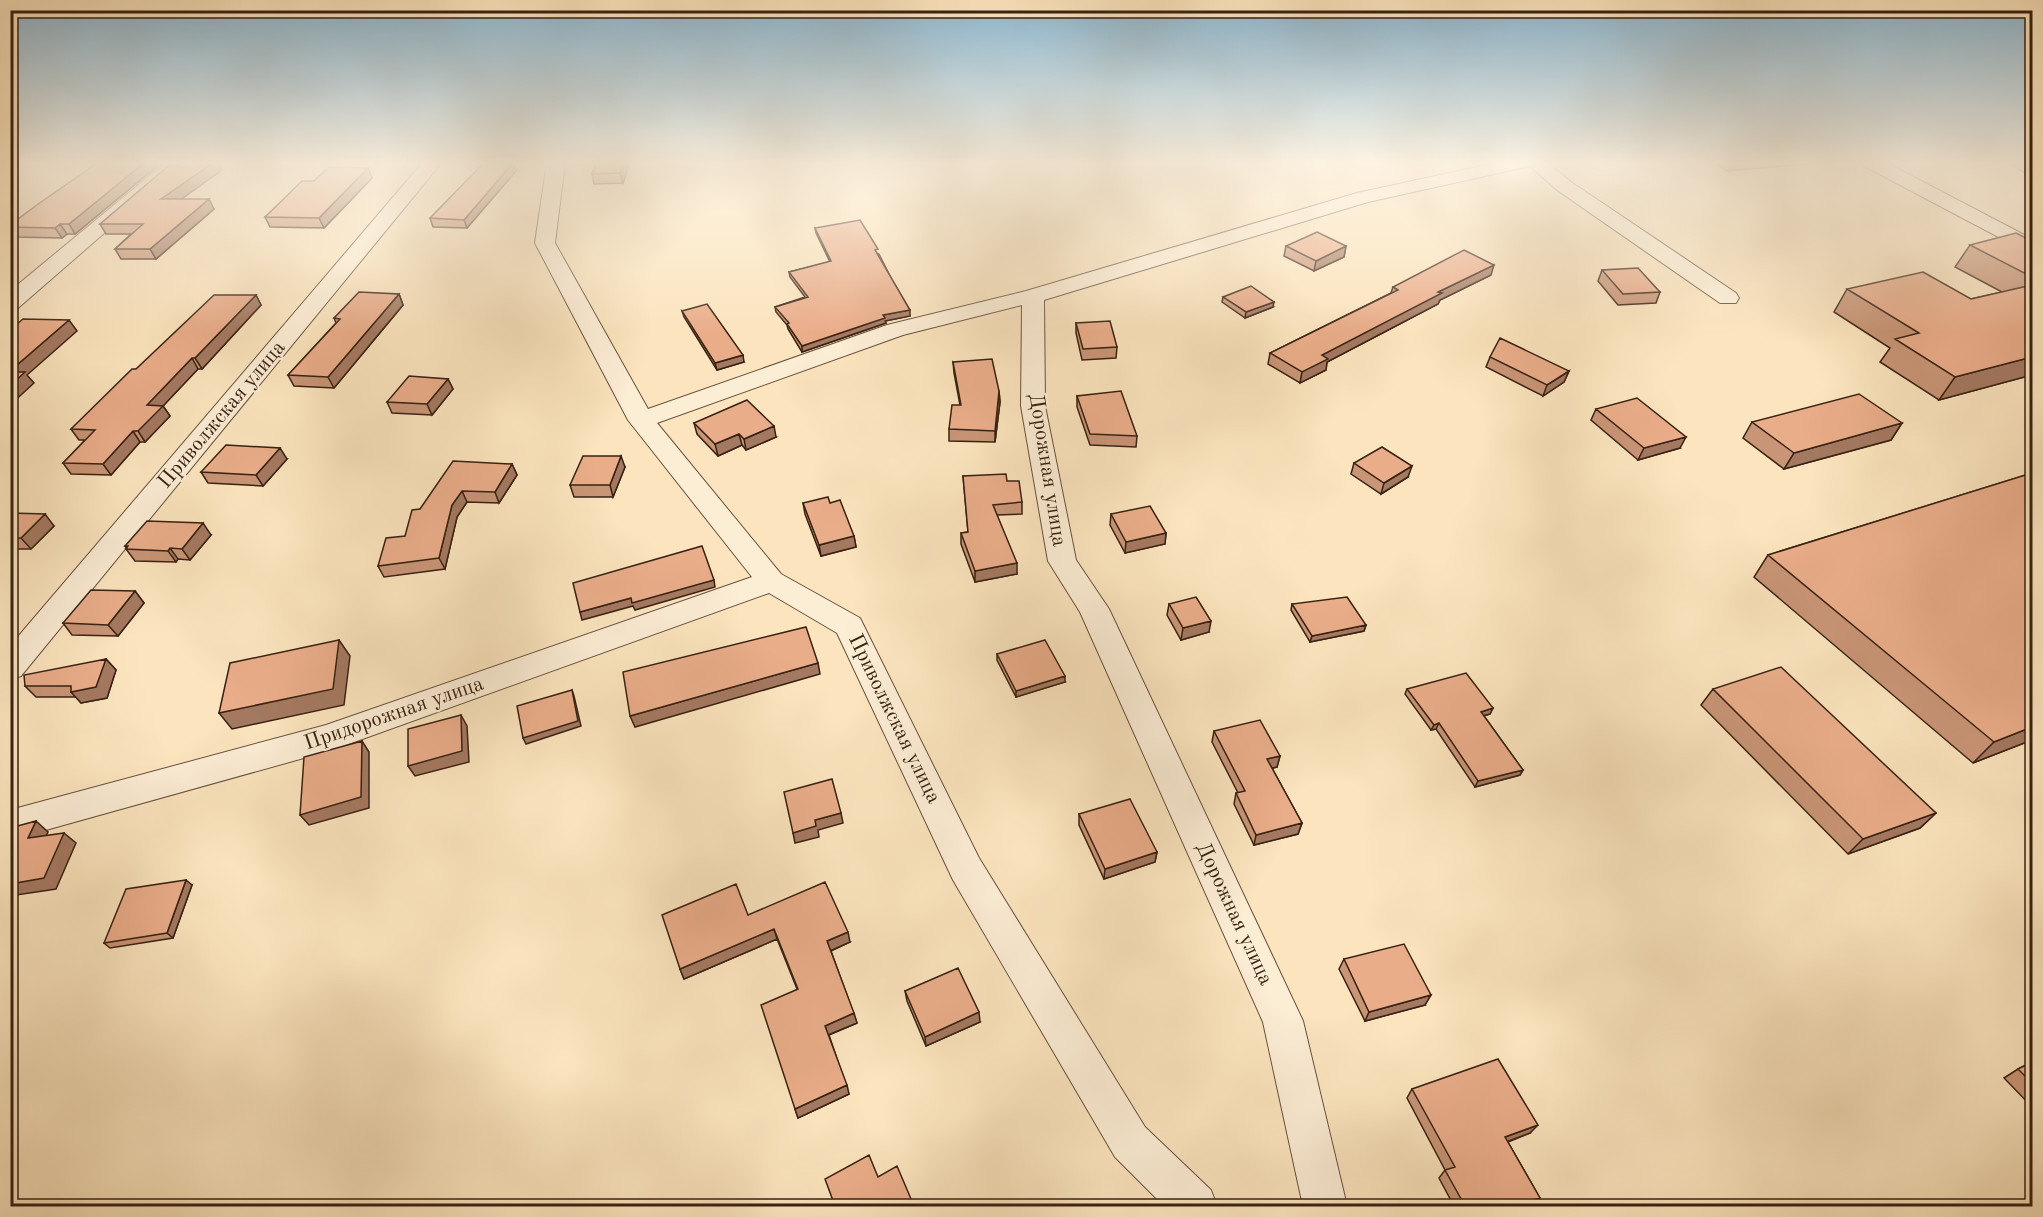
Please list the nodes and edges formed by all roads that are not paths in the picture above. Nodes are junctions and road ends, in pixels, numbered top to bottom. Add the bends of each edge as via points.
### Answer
1 (110, 219) edge
2 (386, 219) edge
3 (548, 219) edge
4 (1291, 219) edge
5 (1611, 219) edge
6 (1977, 219) edge
7 (2032, 248) edge
8 (1033, 296) junction
9 (1728, 298) dead end
10 (10, 303) edge
11 (641, 420) junction
12 (771, 581) junction
13 (10, 668) edge
14 (10, 825) edge
15 (1195, 1206) edge
16 (1324, 1206) edge

1 - 10 street
2 - 13 street, Приволжская улица
3 - 11 street, Приволжская улица via 545,243
4 - 8 street
5 - 9 street
6 - 7 street
8 - 11 street via 895,330
8 - 16 street, Дорожная улица via 1033,406 1062,561 1094,609 1283,1021
11 - 12 street, Приволжская улица
12 - 14 street, Придорожная улица via 329,738
12 - 15 street, Приволжская улица via 849,626 966,869 1130,1142

